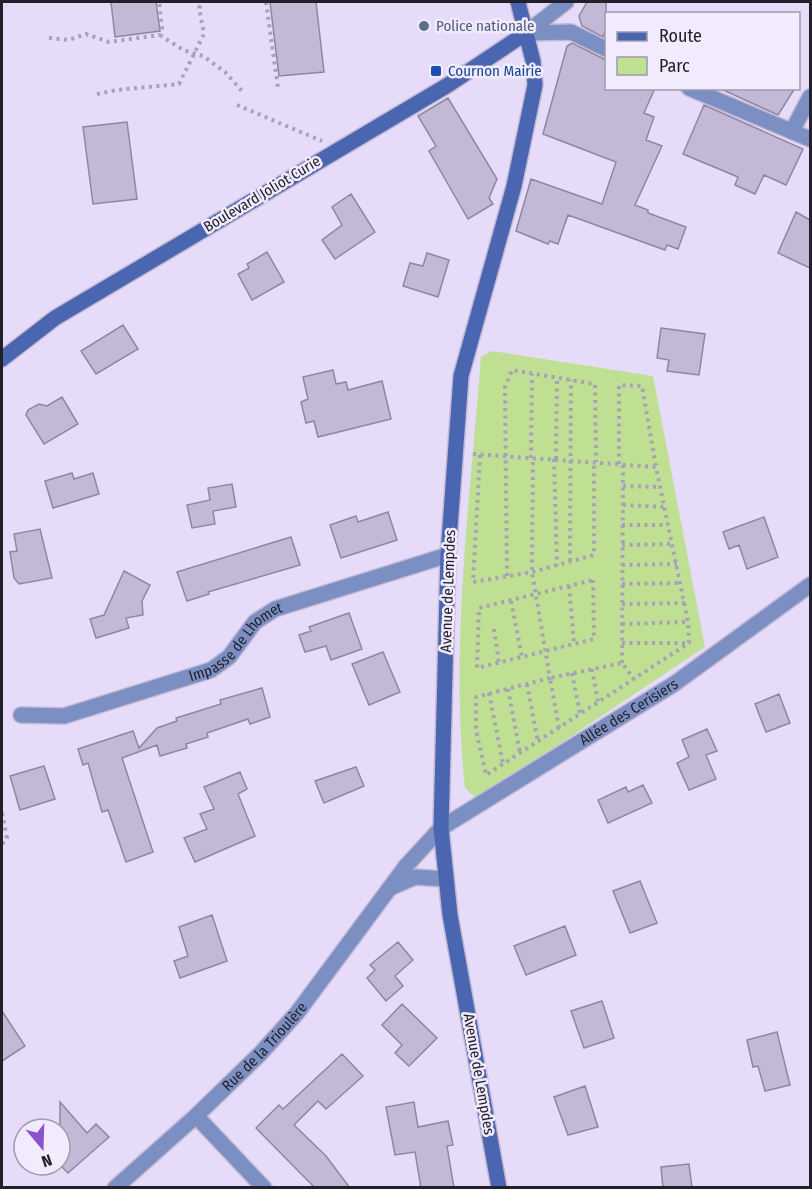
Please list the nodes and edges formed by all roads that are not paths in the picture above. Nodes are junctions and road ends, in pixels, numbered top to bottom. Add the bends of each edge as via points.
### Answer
1 (518, 2) edge
2 (566, 2) edge
3 (526, 33) junction
4 (605, 49) edge
5 (694, 90) edge
6 (810, 97) edge
7 (792, 131) junction
8 (810, 139) edge
9 (2, 358) edge
10 (448, 555) junction
11 (810, 585) edge
12 (21, 715) dead end
13 (441, 828) junction
14 (445, 879) junction
15 (392, 887) junction
16 (196, 1116) junction
17 (115, 1188) edge
18 (264, 1188) edge
19 (499, 1188) edge

1 - 3 street, Avenue de Lempdes
2 - 3 street
3 - 4 street via 571,32
3 - 9 street, Boulevard Joliot Curie via 448,84 55,318
3 - 10 street, Avenue de Lempdes via 535,85 461,376
5 - 7 street
6 - 7 street
7 - 8 street
10 - 12 street, Impasse de Lhomet via 275,609 255,622 229,657 211,670 64,716
10 - 13 street, Avenue de Lempdes
11 - 13 street, Allée des Cerisiers via 674,684
13 - 14 street, Avenue de Lempdes
13 - 15 street, Rue de la Trioulère
14 - 15 street via 415,877
14 - 19 street, Avenue de Lempdes
15 - 16 street, Rue de la Trioulère via 297,1013
16 - 17 street, Rue de la Trioulère
16 - 18 street

